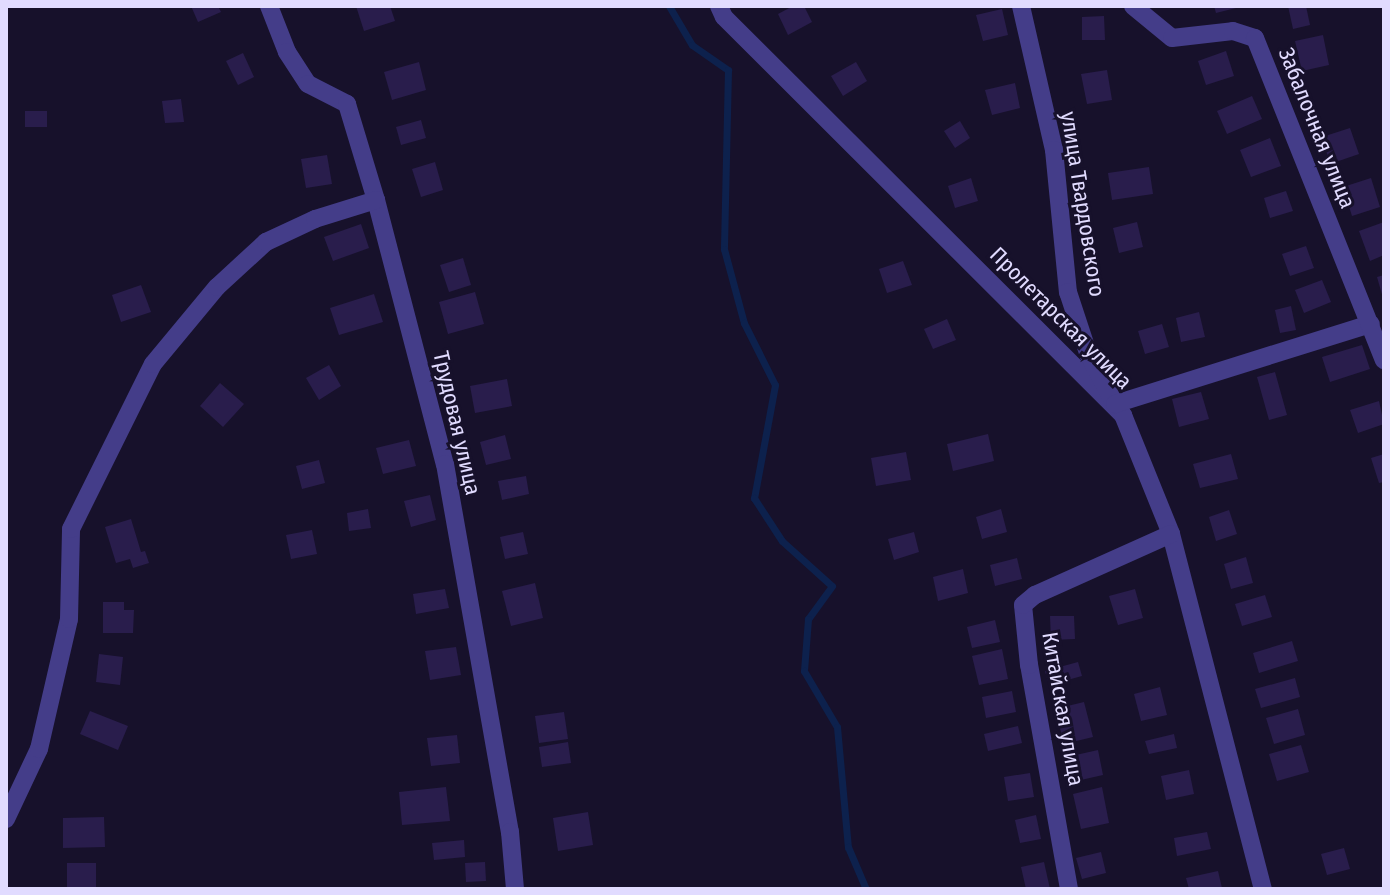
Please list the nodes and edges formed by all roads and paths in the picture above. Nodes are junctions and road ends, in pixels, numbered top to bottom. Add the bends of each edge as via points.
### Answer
1 (269, 6) edge
2 (719, 6) edge
3 (1021, 6) edge
4 (1133, 6) edge
5 (376, 200) junction
6 (1371, 324) junction
7 (1384, 360) edge
8 (1115, 404) junction
9 (1171, 534) junction
10 (6, 819) edge
11 (515, 889) edge
12 (1069, 889) edge
13 (1263, 889) edge

1 - 5 street, Трудовая улица via 287,52 308,84 347,104
2 - 8 street, Пролетарская улица via 724,17
3 - 8 street, улица Твардовского via 1054,150 1068,292 1089,356
4 - 6 street, Забалочная улица via 1172,38 1233,31 1255,38
5 - 10 street via 315,219 266,242 217,287 153,364 71,529 69,619 39,749
5 - 11 street, Трудовая улица via 445,464 510,832
6 - 7 street, Забалочная улица
6 - 8 street
8 - 9 street, Пролетарская улица
9 - 12 street, Китайская улица via 1023,605
9 - 13 street, Пролетарская улица

